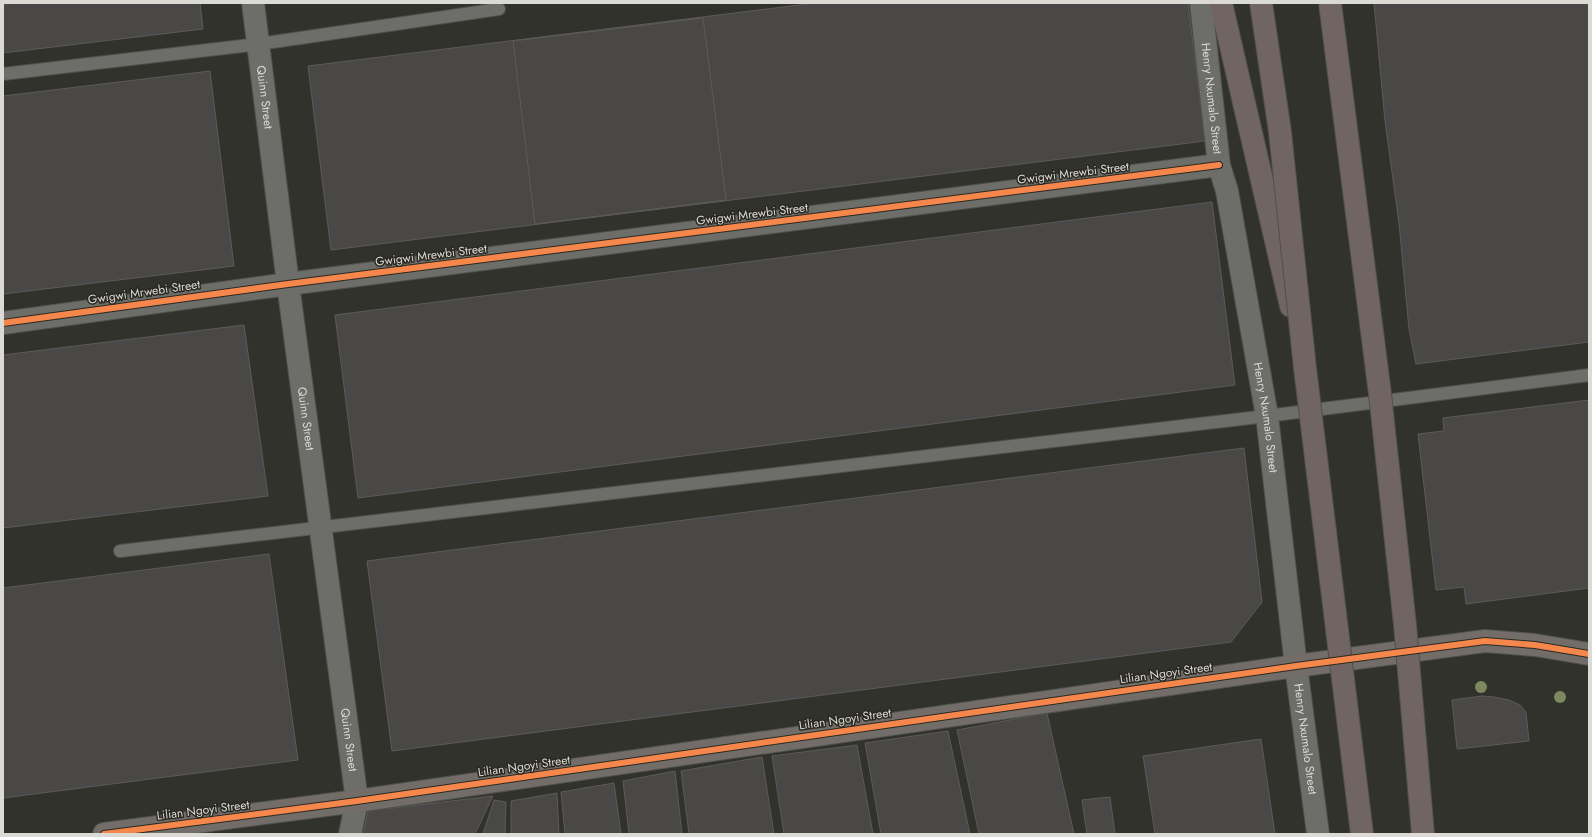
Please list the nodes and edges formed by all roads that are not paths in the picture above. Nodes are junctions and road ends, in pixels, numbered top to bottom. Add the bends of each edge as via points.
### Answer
1 (253, 3) edge
2 (1201, 3) edge
3 (1221, 3) edge
4 (1261, 3) edge
5 (1330, 3) edge
6 (499, 9) dead end
7 (259, 44) junction
8 (3, 74) edge
9 (1219, 165) junction
10 (288, 284) junction
11 (3, 322) edge
12 (1306, 368) junction
13 (1589, 375) edge
14 (1267, 416) junction
15 (319, 527) junction
16 (120, 551) dead end
17 (1589, 654) edge
18 (1296, 666) junction
19 (357, 801) junction
20 (197, 828) edge
21 (104, 834) edge
22 (350, 834) edge
23 (1318, 834) edge
24 (1362, 834) edge
25 (1423, 834) edge

1 - 7 street, Quinn Street
2 - 9 street, Henry Nxumalo Street
3 - 12 highway, bridge
4 - 12 highway, bridge via 1280,132
5 - 25 highway, bridge via 1387,458 1405,625
6 - 7 lane
7 - 8 lane
7 - 10 street, Quinn Street
9 - 10 street, Gwigwi Mrewbi Street
9 - 14 street, Henry Nxumalo Street via 1227,191
10 - 11 street, Gwigwi Mrwebi Street
10 - 15 street, Quinn Street
12 - 24 highway, bridge
13 - 14 lane
14 - 15 lane
14 - 18 street, Henry Nxumalo Street
15 - 16 lane
15 - 19 street, Quinn Street
17 - 18 street, Lilian Ngoyi Street via 1535,645 1485,641
18 - 19 street, Lilian Ngoyi Street
18 - 23 street, Henry Nxumalo Street
19 - 20 street, Lilian Ngoyi Street
19 - 22 street, Quinn Street
20 - 21 street, Lilian Ngoyi Street

